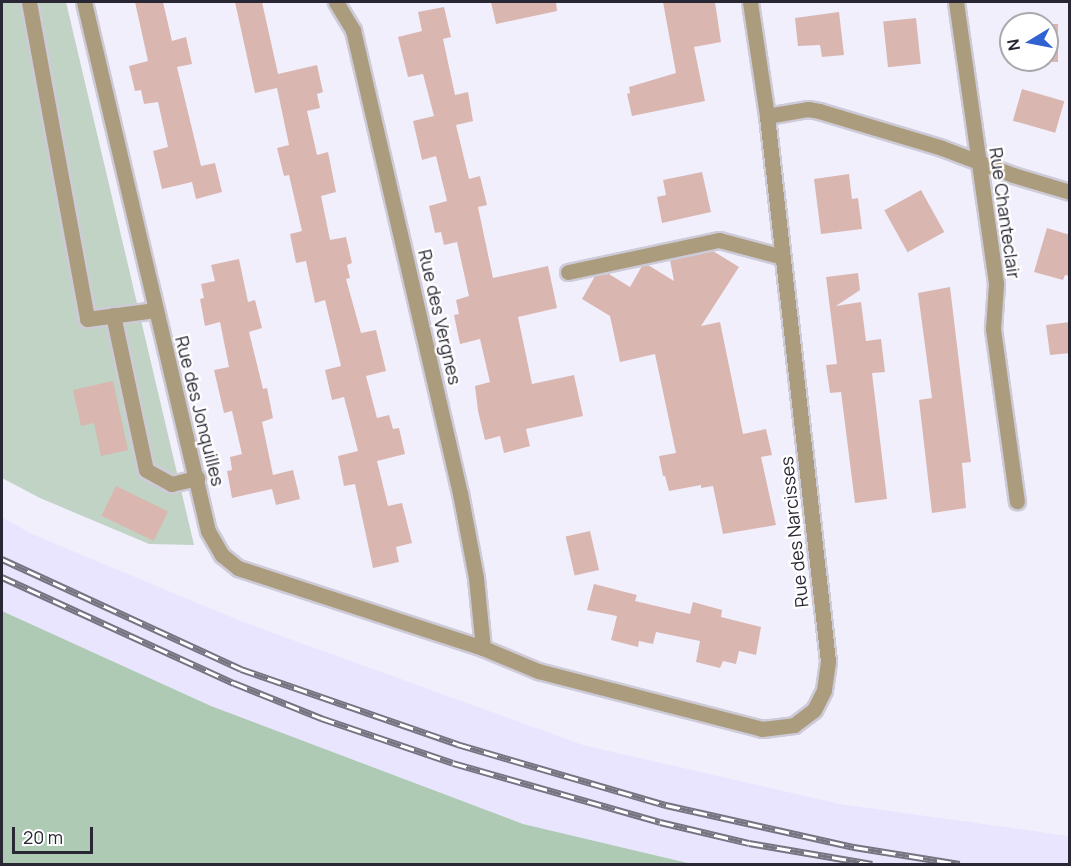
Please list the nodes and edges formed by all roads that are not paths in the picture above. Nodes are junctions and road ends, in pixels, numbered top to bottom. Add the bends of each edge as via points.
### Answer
1 (29, 2) edge
2 (84, 2) edge
3 (336, 2) edge
4 (750, 2) edge
5 (956, 2) edge
6 (767, 116) junction
7 (978, 162) junction
8 (1070, 192) edge
9 (783, 257) junction
10 (568, 272) dead end
11 (155, 310) junction
12 (113, 315) junction
13 (197, 478) junction
14 (1017, 501) dead end
15 (483, 648) junction

1 - 12 street via 87,319
2 - 11 street, Rue des Jonquilles
3 - 15 street, Rue des Vergnes via 354,30 460,493 476,578
4 - 6 street, Rue des Narcisses
5 - 7 street, Rue Chanteclair
6 - 7 street via 808,109 819,111
6 - 9 street, Rue des Narcisses
7 - 8 street
7 - 14 street, Rue Chanteclair via 996,284 993,329
9 - 10 street via 719,240
9 - 15 street, Rue des Narcisses via 828,661 824,690 814,710 794,725 762,729 538,671
11 - 12 street
11 - 13 street, Rue des Jonquilles
12 - 13 street via 146,470 171,484
13 - 15 street, Rue des Jonquilles via 208,531 222,555 238,568

